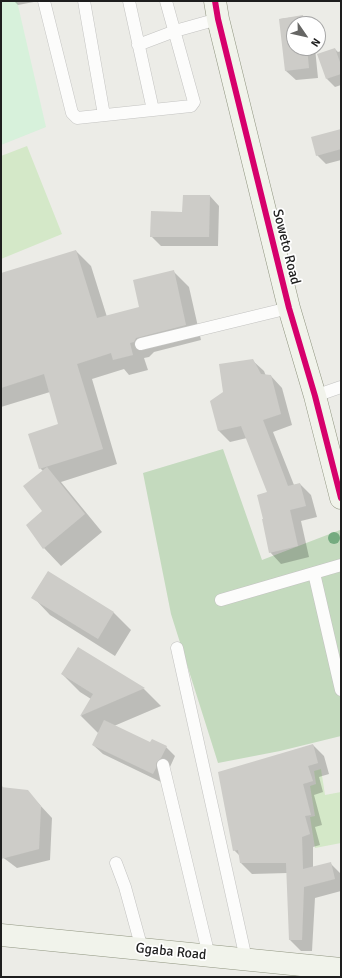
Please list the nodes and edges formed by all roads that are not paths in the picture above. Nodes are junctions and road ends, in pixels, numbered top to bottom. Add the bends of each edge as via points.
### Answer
1 (44, 1) edge
2 (84, 1) edge
3 (129, 1) edge
4 (166, 1) edge
5 (216, 10) edge
6 (174, 31) junction
7 (138, 45) junction
8 (152, 110) junction
9 (104, 115) junction
10 (289, 308) junction
11 (141, 344) dead end
12 (341, 387) edge
13 (315, 396) junction
14 (341, 498) edge
15 (341, 565) edge
16 (314, 573) junction
17 (221, 600) dead end
18 (177, 648) dead end
19 (341, 690) edge
20 (163, 765) dead end
21 (116, 863) dead end
22 (1, 935) edge
23 (142, 949) junction
24 (209, 956) junction
25 (246, 960) junction
26 (341, 969) edge

1 - 9 lane via 72,113 77,118
2 - 9 lane
3 - 7 lane
4 - 6 lane
5 - 6 lane
5 - 10 street, Soweto Road
6 - 7 lane
6 - 8 lane via 194,102 191,106
7 - 8 lane
8 - 9 lane
10 - 11 lane
10 - 13 street, Soweto Road
12 - 13 lane
13 - 14 street, Soweto Road
15 - 16 lane
16 - 17 lane
16 - 19 lane
18 - 25 lane
20 - 24 lane
21 - 23 lane
22 - 23 street, Ggaba Road
23 - 24 street, Ggaba Road
24 - 25 street, Ggaba Road
25 - 26 street, Ggaba Road

